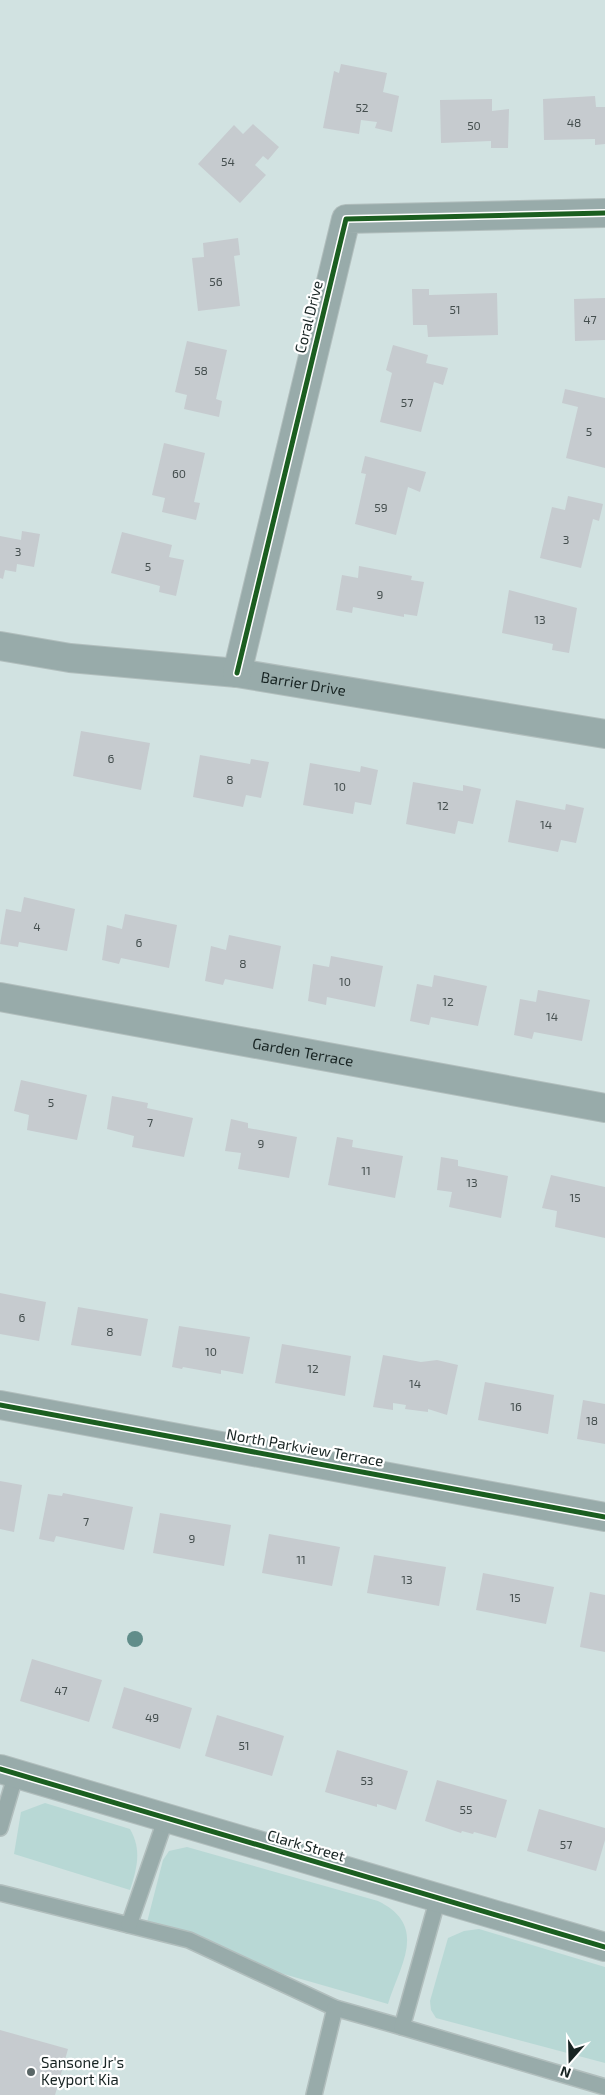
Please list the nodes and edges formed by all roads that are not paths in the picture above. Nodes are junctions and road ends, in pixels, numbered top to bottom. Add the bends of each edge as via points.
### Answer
1 (605, 213) edge
2 (0, 646) edge
3 (237, 673) junction
4 (605, 734) edge
5 (0, 997) edge
6 (605, 1108) edge
7 (0, 1405) edge
8 (605, 1516) edge
9 (7, 1771) edge
10 (166, 1818) junction
11 (0, 1828) edge
12 (0, 1893) edge
13 (438, 1898) junction
14 (129, 1925) junction
15 (605, 1947) edge
16 (335, 2008) junction
17 (402, 2027) junction
18 (605, 2087) edge
19 (314, 2095) edge

1 - 3 street, Coral Drive via 346,219
2 - 3 street, Barrier Drive via 70,658
3 - 4 street, Barrier Drive
5 - 6 street, Garden Terrace
7 - 8 street, North Parkview Terrace
9 - 10 street, Clark Street
9 - 11 lane
10 - 13 street, Clark Street
10 - 14 lane
12 - 14 lane
13 - 15 street, Clark Street
13 - 17 lane
14 - 16 lane via 189,1940
16 - 17 lane
16 - 19 lane
17 - 18 lane

